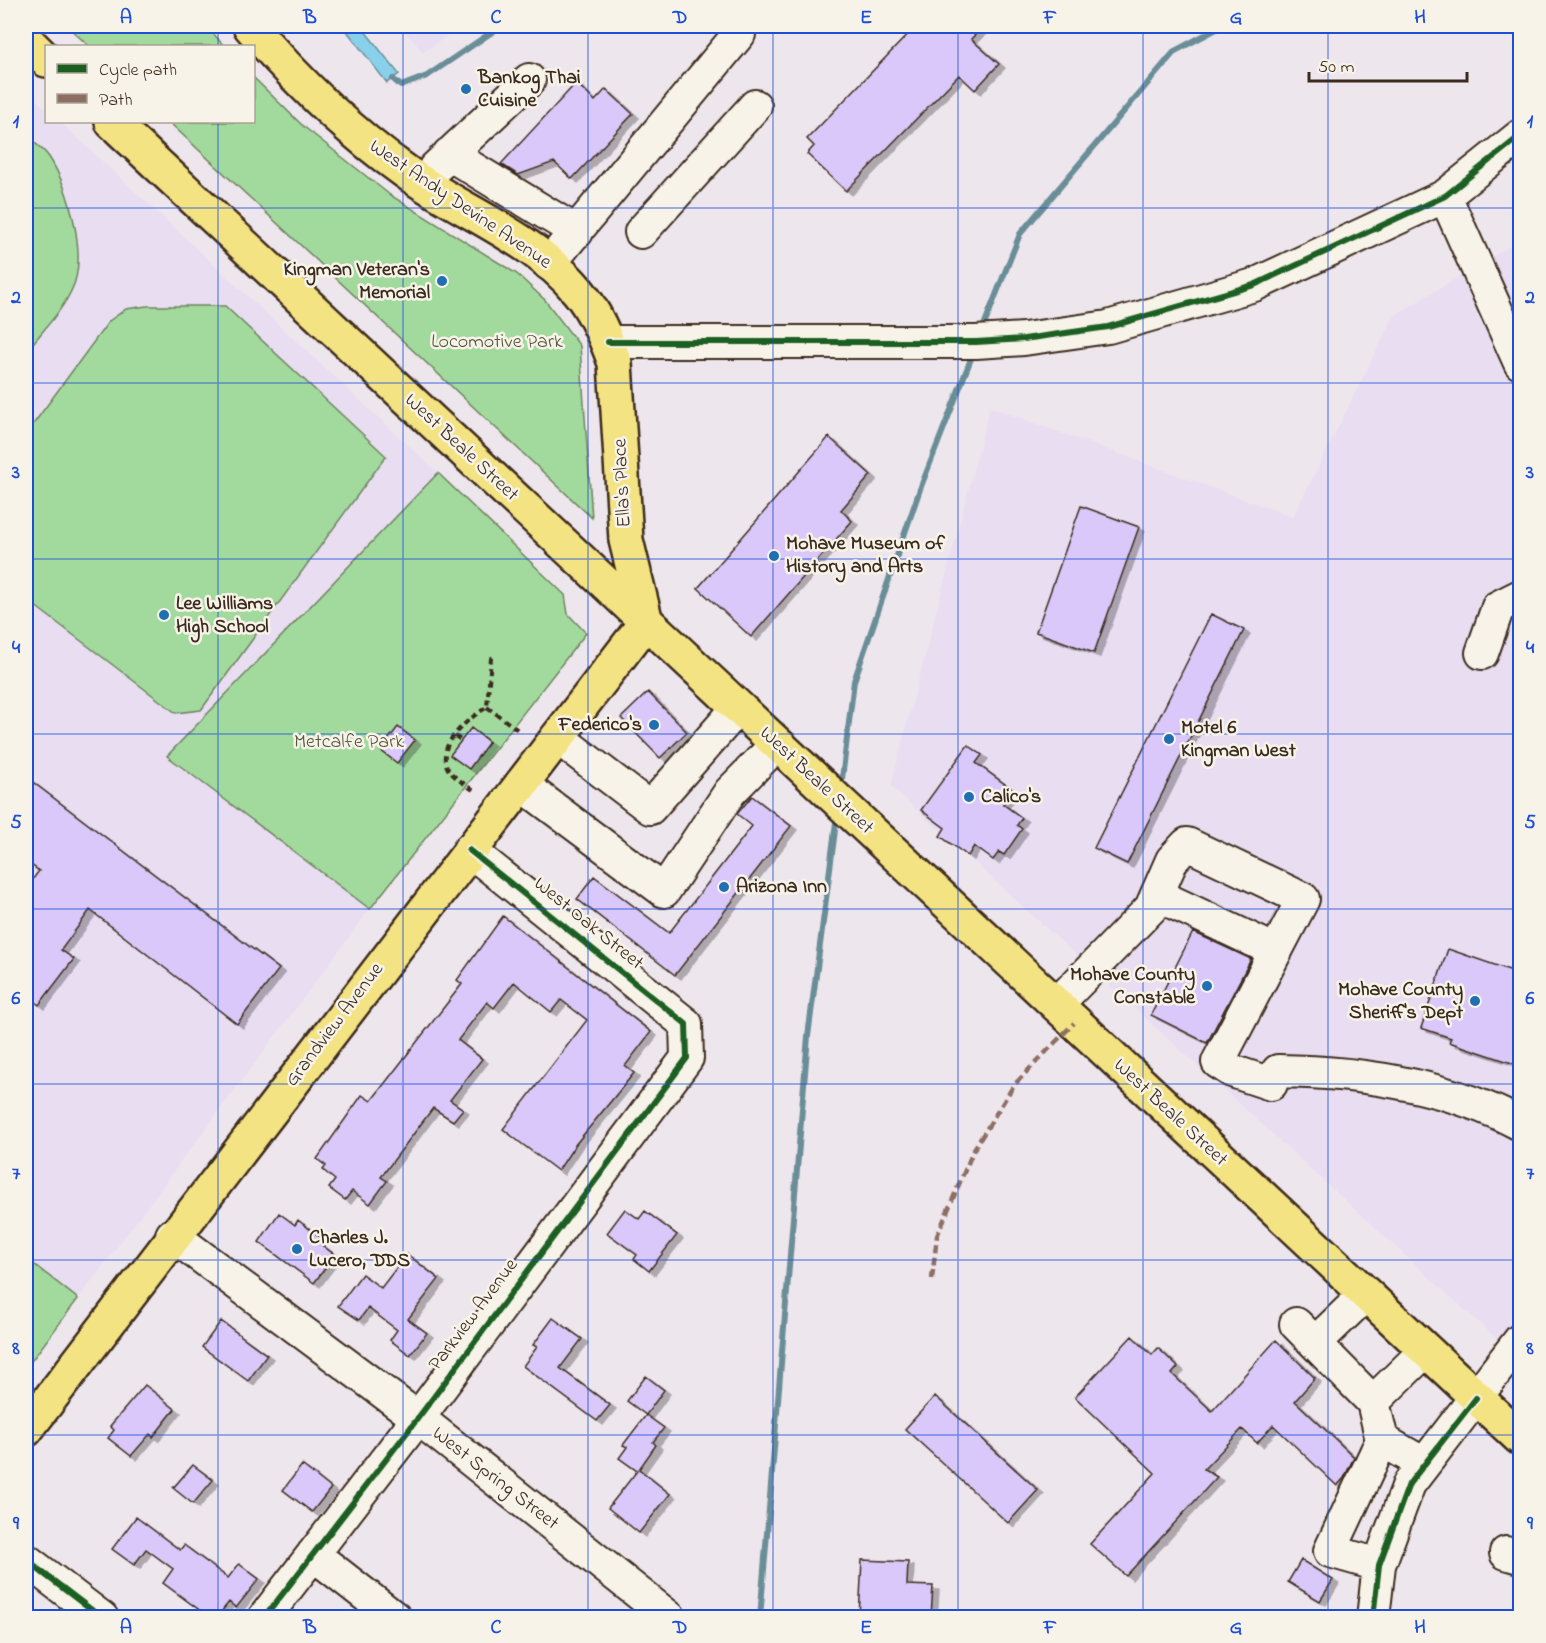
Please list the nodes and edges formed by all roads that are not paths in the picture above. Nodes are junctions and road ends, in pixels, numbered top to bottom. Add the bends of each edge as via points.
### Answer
1 (250, 26) edge
2 (739, 34) dead end
3 (26, 40) edge
4 (45, 59) edge
5 (529, 80) dead end
6 (755, 106) dead end
7 (113, 123) edge
8 (1521, 135) edge
9 (448, 154) junction
10 (423, 183) junction
11 (1445, 196) junction
12 (577, 232) junction
13 (641, 232) dead end
14 (549, 264) junction
15 (608, 342) junction
16 (1521, 363) edge
17 (1521, 596) edge
18 (646, 622) junction
19 (1482, 653) dead end
20 (738, 708) junction
21 (557, 737) junction
22 (785, 752) junction
23 (521, 784) junction
24 (469, 850) junction
25 (1157, 895) junction
26 (1276, 951) junction
27 (1056, 1005) junction
28 (686, 1024) joint
29 (1521, 1124) edge
30 (172, 1235) junction
31 (1365, 1295) junction
32 (1521, 1340) edge
33 (1425, 1351) junction
34 (1476, 1398) junction
35 (1373, 1402) junction
36 (418, 1418) junction
37 (26, 1430) edge
38 (1521, 1438) edge
39 (1382, 1440) junction
40 (1424, 1464) junction
41 (313, 1554) junction
42 (26, 1560) edge
43 (1379, 1565) junction
44 (102, 1617) edge
45 (264, 1617) edge
46 (395, 1617) edge
47 (670, 1617) edge
48 (1372, 1617) edge

1 - 10 main road, West Andy Devine Avenue via 340,120
2 - 12 street
3 - 4 main road
5 - 9 street
6 - 13 street
7 - 18 main road, West Beale Street
8 - 11 street
9 - 10 street
9 - 12 street
10 - 14 main road, West Andy Devine Avenue
11 - 15 street via 1254,285 1108,327 1024,339 927,342
11 - 16 street
12 - 14 street
14 - 15 main road, West Andy Devine Avenue via 578,291
15 - 18 main road, Ella's Place via 618,381 626,540
17 - 19 street via 1498,607
18 - 20 main road, West Beale Street
18 - 21 main road, Grandview Avenue
20 - 21 street via 650,808
20 - 22 main road, West Beale Street
21 - 23 main road, Grandview Avenue
22 - 23 street via 730,792 664,891
22 - 27 main road, West Beale Street
23 - 24 main road, Grandview Avenue
24 - 28 street, West Oak Street
24 - 30 main road, Grandview Avenue
25 - 26 street
25 - 26 street via 1172,860 1187,844 1303,899
25 - 27 street via 1151,908
26 - 29 street via 1218,1062 1232,1071 1274,1077 1345,1074 1418,1087
27 - 31 main road, West Beale Street
28 - 36 street, Parkview Avenue via 687,1058
30 - 36 street, West Spring Street
30 - 37 main road, Grandview Avenue
31 - 33 main road, West Beale Street
31 - 35 street via 1306,1334
32 - 34 street
33 - 34 main road, West Beale Street
33 - 35 street
34 - 38 main road, West Beale Street
34 - 40 street
35 - 39 street
36 - 41 street, Parkview Avenue
36 - 47 street, West Spring Street
39 - 40 street
39 - 43 street via 1330,1551
40 - 43 street via 1409,1484
41 - 45 street, Parkview Avenue
41 - 46 street
42 - 44 street
43 - 48 street

